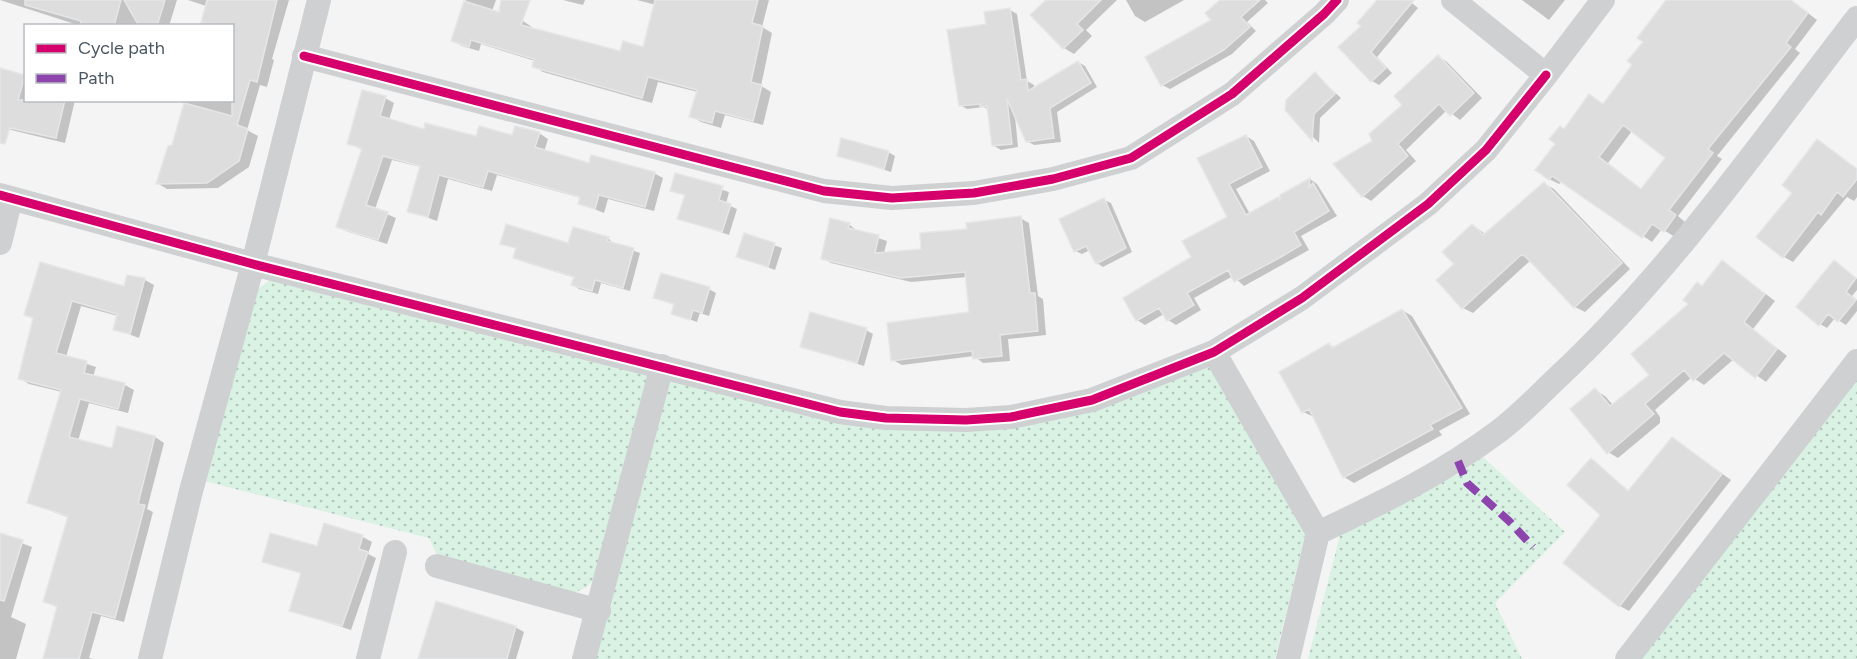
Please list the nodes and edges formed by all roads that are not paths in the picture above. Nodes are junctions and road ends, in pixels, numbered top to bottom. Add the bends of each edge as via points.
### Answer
1 (319, 0) edge
2 (1337, 0) edge
3 (1453, 0) edge
4 (1603, 0) edge
5 (1857, 18) edge
6 (304, 56) junction
7 (1546, 75) junction
8 (6, 197) edge
9 (0, 243) edge
10 (253, 264) junction
11 (1214, 352) junction
12 (1857, 361) edge
13 (662, 366) junction
14 (1318, 533) junction
15 (395, 552) dead end
16 (437, 566) dead end
17 (599, 611) junction
18 (150, 659) edge
19 (368, 659) edge
20 (584, 659) edge
21 (1288, 659) edge
22 (1627, 659) edge

1 - 6 street
2 - 6 street via 1232,94 1131,158 1053,179 974,194 903,198 824,191
3 - 7 street
4 - 7 street
5 - 14 street via 1662,271 1588,349 1502,430 1458,461 1418,485
6 - 10 street
7 - 11 street via 1486,150 1428,204 1302,298
8 - 9 street
8 - 10 street
10 - 13 street
10 - 18 street
11 - 13 street via 1092,400 1011,417 966,420 886,418 840,412
11 - 14 street
12 - 22 street
13 - 17 street
14 - 21 street
15 - 19 street
16 - 17 street
17 - 20 street

